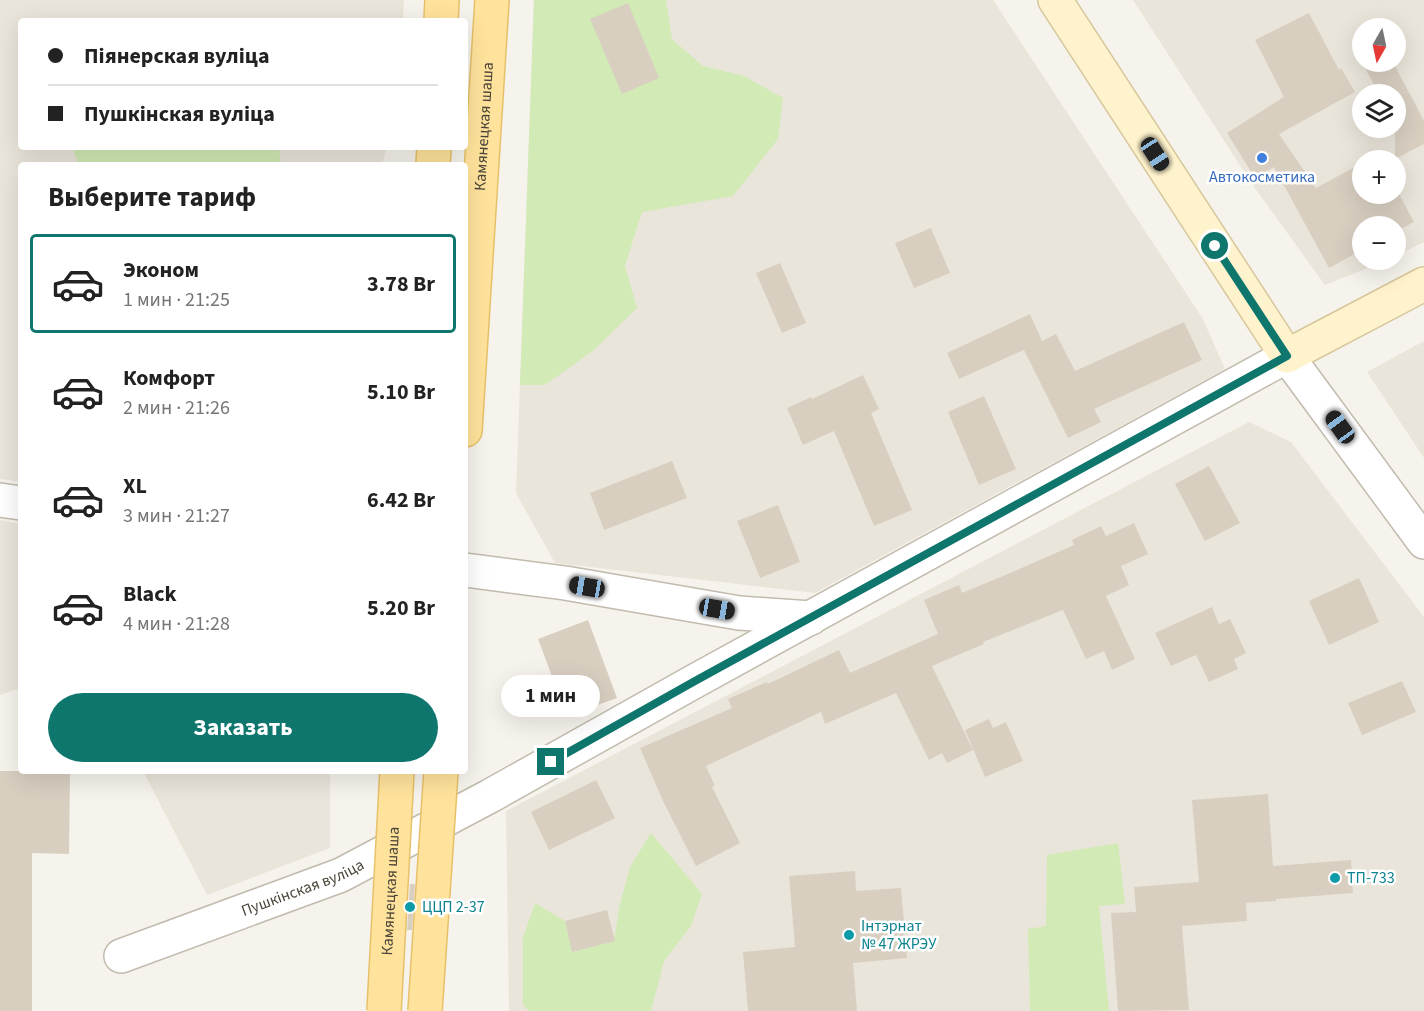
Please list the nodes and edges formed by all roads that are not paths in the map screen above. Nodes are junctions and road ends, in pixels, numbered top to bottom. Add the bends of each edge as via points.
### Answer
1 (442, 0) edge
2 (492, 0) edge
3 (1055, 0) edge
4 (441, 18) edge
5 (1424, 284) edge
6 (1287, 356) junction
7 (468, 390) edge
8 (0, 500) edge
9 (18, 503) edge
10 (1424, 543) edge
11 (468, 570) edge
12 (811, 618) junction
13 (398, 774) edge
14 (441, 774) edge
15 (121, 956) dead end
16 (384, 1011) edge
17 (426, 1011) edge

1 - 4 main road
2 - 7 main road, Камянецкая шаша
3 - 6 main road
5 - 6 main road, Пушкінская вуліца
6 - 10 street
6 - 12 street, Пушкінская вуліца
8 - 9 street
11 - 12 street via 739,613
12 - 15 street, Пушкінская вуліца via 342,875
13 - 16 main road, Камянецкая шаша, bridge
14 - 17 main road, bridge

